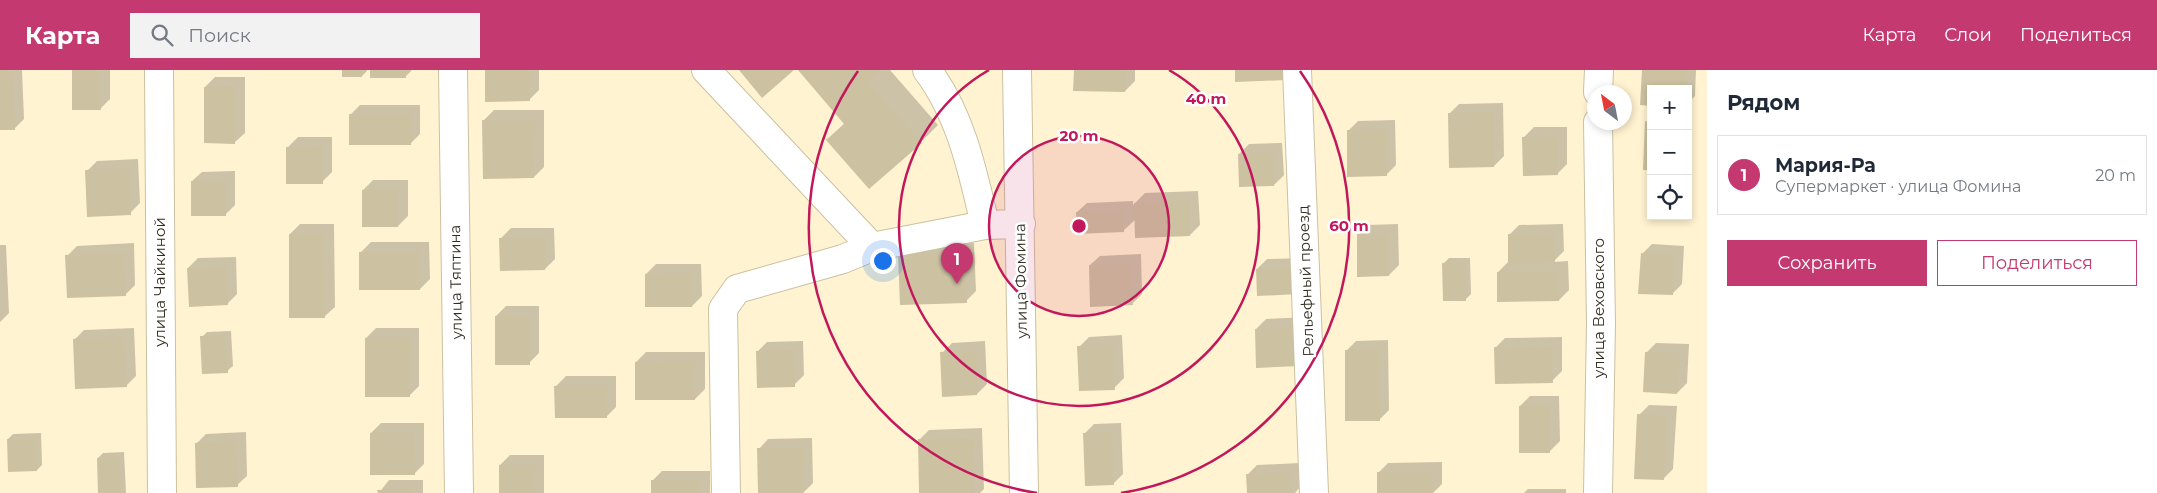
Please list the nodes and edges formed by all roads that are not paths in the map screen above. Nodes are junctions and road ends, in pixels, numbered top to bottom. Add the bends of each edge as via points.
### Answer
1 (159, 70) edge
2 (453, 70) edge
3 (706, 70) edge
4 (927, 70) edge
5 (1018, 70) edge
6 (1297, 70) edge
7 (1598, 70) edge
8 (1598, 85) edge
9 (1598, 130) edge
10 (1021, 224) junction
11 (985, 225) junction
12 (872, 247) junction
13 (162, 493) edge
14 (459, 493) edge
15 (726, 493) edge
16 (1024, 493) edge
17 (1314, 493) edge
18 (1598, 493) edge

1 - 13 street, улица Чайкиной
2 - 14 street, улица Тяптина
3 - 12 street
4 - 11 street via 959,130 972,166
5 - 10 street, улица Фомина
6 - 17 street, Рельефный проезд
7 - 8 street
9 - 18 street, улица Веховского via 1601,324
10 - 11 street
10 - 16 street, улица Фомина
11 - 12 street
12 - 15 street via 844,259 736,289 722,309

